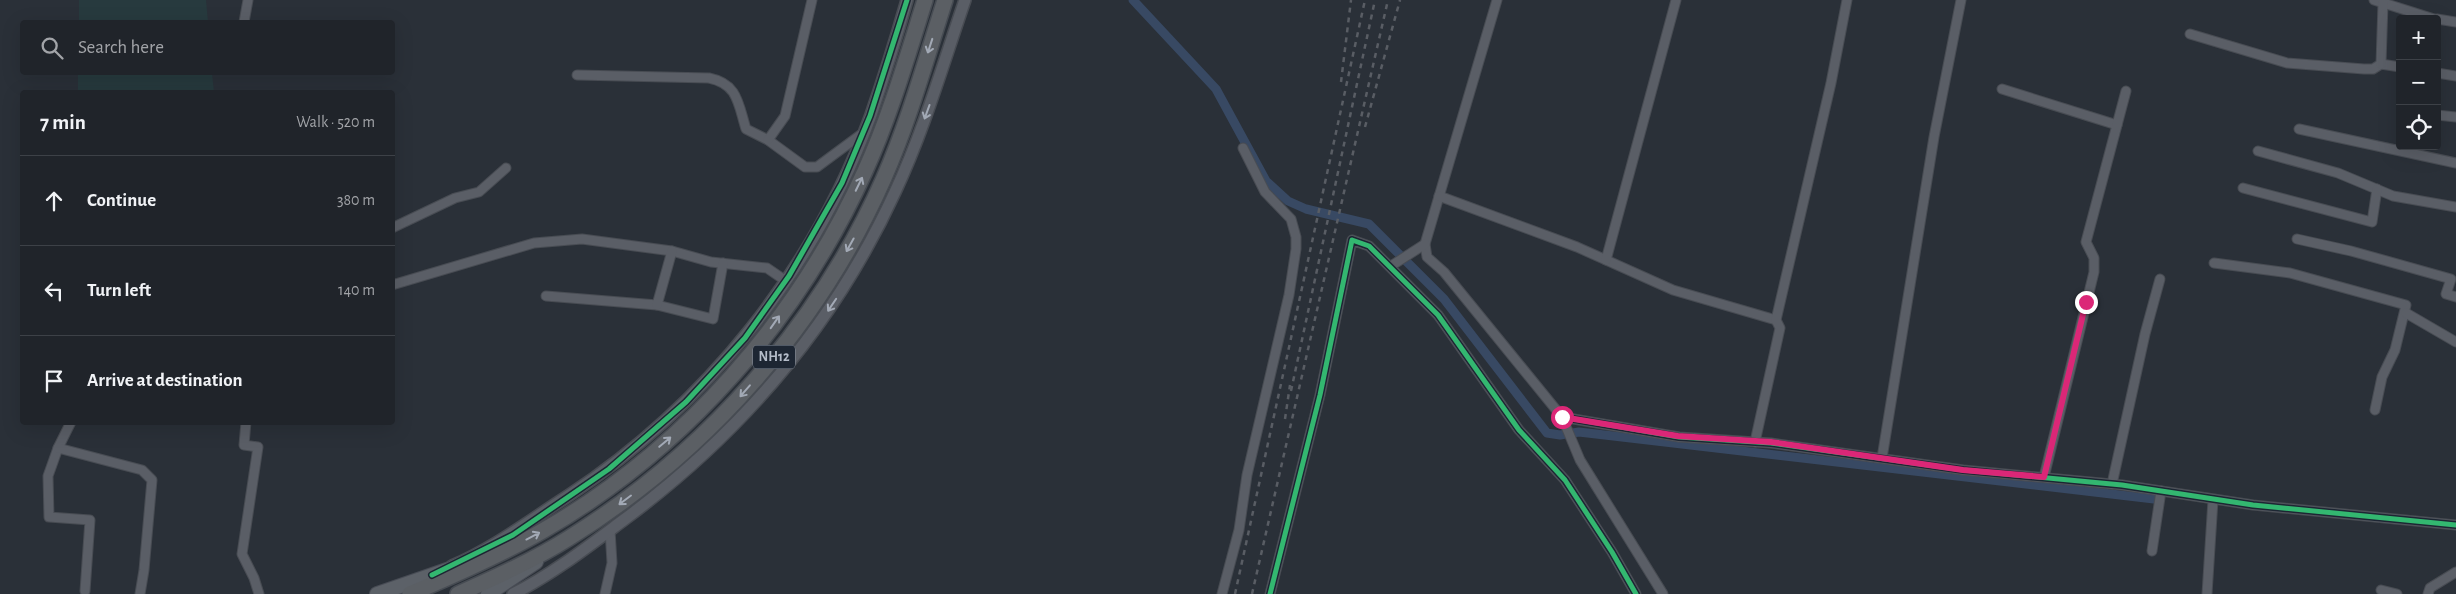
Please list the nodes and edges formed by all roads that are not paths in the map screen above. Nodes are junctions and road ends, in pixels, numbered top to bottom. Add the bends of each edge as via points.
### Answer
1 (248, 0) edge
2 (812, 0) edge
3 (907, 0) edge
4 (925, 0) edge
5 (945, 0) edge
6 (965, 0) edge
7 (1497, 0) edge
8 (1676, 0) edge
9 (1847, 0) edge
10 (1961, 0) edge
11 (2378, 2) edge
12 (2422, 15) edge
13 (244, 20) edge
14 (2441, 20) edge
15 (2456, 22) edge
16 (2190, 34) dead end
17 (2381, 64) junction
18 (2396, 66) edge
19 (2441, 74) edge
20 (577, 75) dead end
21 (2456, 76) edge
22 (2002, 89) dead end
23 (2126, 91) dead end
24 (2441, 115) edge
25 (2456, 117) edge
26 (2117, 126) junction
27 (2299, 129) dead end
28 (864, 132) junction
29 (768, 140) junction
30 (1243, 148) dead end
31 (2258, 151) dead end
32 (2456, 163) edge
33 (506, 168) dead end
34 (2243, 188) dead end
35 (2377, 189) junction
36 (1439, 196) junction
37 (2456, 207) edge
38 (395, 227) edge
39 (2297, 239) dead end
40 (1425, 244) junction
41 (672, 251) junction
42 (1606, 260) junction
43 (723, 263) junction
44 (2214, 263) dead end
45 (1391, 266) junction
46 (2160, 279) dead end
47 (786, 281) junction
48 (395, 284) edge
49 (546, 296) dead end
50 (2456, 297) edge
51 (657, 305) junction
52 (2406, 313) junction
53 (1776, 320) junction
54 (2456, 342) edge
55 (2375, 410) dead end
56 (1562, 417) junction
57 (70, 425) edge
58 (246, 425) edge
59 (1755, 442) junction
60 (58, 448) junction
61 (1882, 458) junction
62 (2044, 477) junction
63 (2112, 484) junction
64 (2161, 491) junction
65 (2213, 500) junction
66 (2456, 525) edge
67 (610, 530) junction
68 (567, 539) junction
69 (508, 549) junction
70 (2152, 551) dead end
71 (2456, 572) edge
72 (432, 575) junction
73 (2381, 590) dead end
74 (85, 591) dead end
75 (140, 594) edge
76 (259, 594) edge
77 (377, 594) edge
78 (410, 594) edge
79 (458, 594) edge
80 (488, 594) edge
81 (513, 594) edge
82 (605, 594) edge
83 (1222, 594) edge
84 (1270, 594) edge
85 (1636, 594) edge
86 (1663, 594) edge
87 (2207, 594) edge
88 (2397, 594) edge
89 (2428, 594) edge

1 - 13 street
2 - 29 street via 785,116
3 - 28 street
69 -> 4 highway, NH12 via 570,514 668,439 702,408 766,335 825,249 865,171 897,90
5 -> 68 highway, NH12 via 884,178 841,262 820,295 775,356 708,430 648,483
6 -> 67 street via 933,96 895,192 835,302 726,436
7 - 36 street
8 - 42 street
9 - 53 street
10 - 61 street via 1934,137
11 - 12 street
11 - 17 street
14 - 15 street
16 - 17 street via 2287,63 2364,69 2373,69
17 - 18 street
19 - 21 street
20 - 29 street via 722,81 734,90 746,129
22 - 26 street
23 - 26 street
24 - 25 street
26 - 62 street via 2086,242 2094,258 2094,272
27 - 32 street
28 - 29 street via 818,167 805,167
28 - 47 street via 828,210
30 - 83 street via 1265,192 1290,220 1296,249 1289,295 1247,475 1239,530
31 - 35 street via 2338,173
33 - 38 street via 479,192 455,198
34 - 35 street via 2372,222
35 - 37 street via 2393,196
36 - 40 street
36 - 42 street
39 - 50 street via 2452,279 2446,294
40 - 45 street
40 - 56 street via 1427,257 1444,272
41 - 43 street
41 - 48 street via 582,239 534,243
41 - 51 street
42 - 53 street via 1673,290
43 - 47 street via 767,268
43 - 51 street via 713,319
44 - 52 street via 2290,273 2406,305
45 - 84 street via 1369,246 1352,240 1320,395
45 - 85 street via 1438,315 1519,430 1565,480
46 - 63 street
47 - 72 street via 720,365 638,446 513,535
49 - 51 street
52 - 54 street
52 - 55 street via 2395,350 2382,377
53 - 59 street via 1780,328
56 - 59 street via 1678,436
56 - 86 street via 1600,494
57 - 60 street
58 - 76 street via 244,445 258,447 242,554
59 - 61 street
60 - 74 street via 48,476 49,517 90,520
60 - 75 street via 142,470 152,480
61 - 62 street
62 - 63 street
63 - 64 street
64 - 65 street
64 - 70 street
65 - 66 street
65 - 87 street
67 - 81 street
67 - 82 street via 612,562
68 - 79 highway, NH12
68 - 80 main road
69 - 72 main road
69 - 78 highway, NH12
71 - 89 street via 2430,588
72 - 77 main road
73 - 88 street

